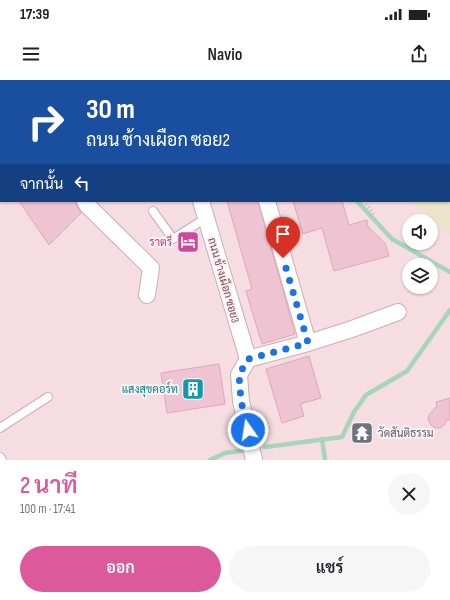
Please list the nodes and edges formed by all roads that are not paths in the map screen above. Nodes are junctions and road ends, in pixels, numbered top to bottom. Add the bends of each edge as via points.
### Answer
1 (86, 202) edge
2 (201, 202) edge
3 (266, 202) edge
4 (153, 211) dead end
5 (206, 218) junction
6 (147, 295) dead end
7 (398, 312) dead end
8 (308, 343) junction
9 (248, 359) junction
10 (48, 397) dead end
11 (0, 428) edge
12 (0, 457) edge
13 (2, 460) edge
14 (254, 460) edge

1 - 6 street via 151,268
2 - 5 street, ถนน ช้างเผือก ซอย3
3 - 8 street
4 - 5 lane via 173,239
5 - 9 street, ถนน ช้างเผือก ซอย3
7 - 8 street
8 - 9 street
9 - 14 street via 239,375 240,394
10 - 11 lane
12 - 13 lane

